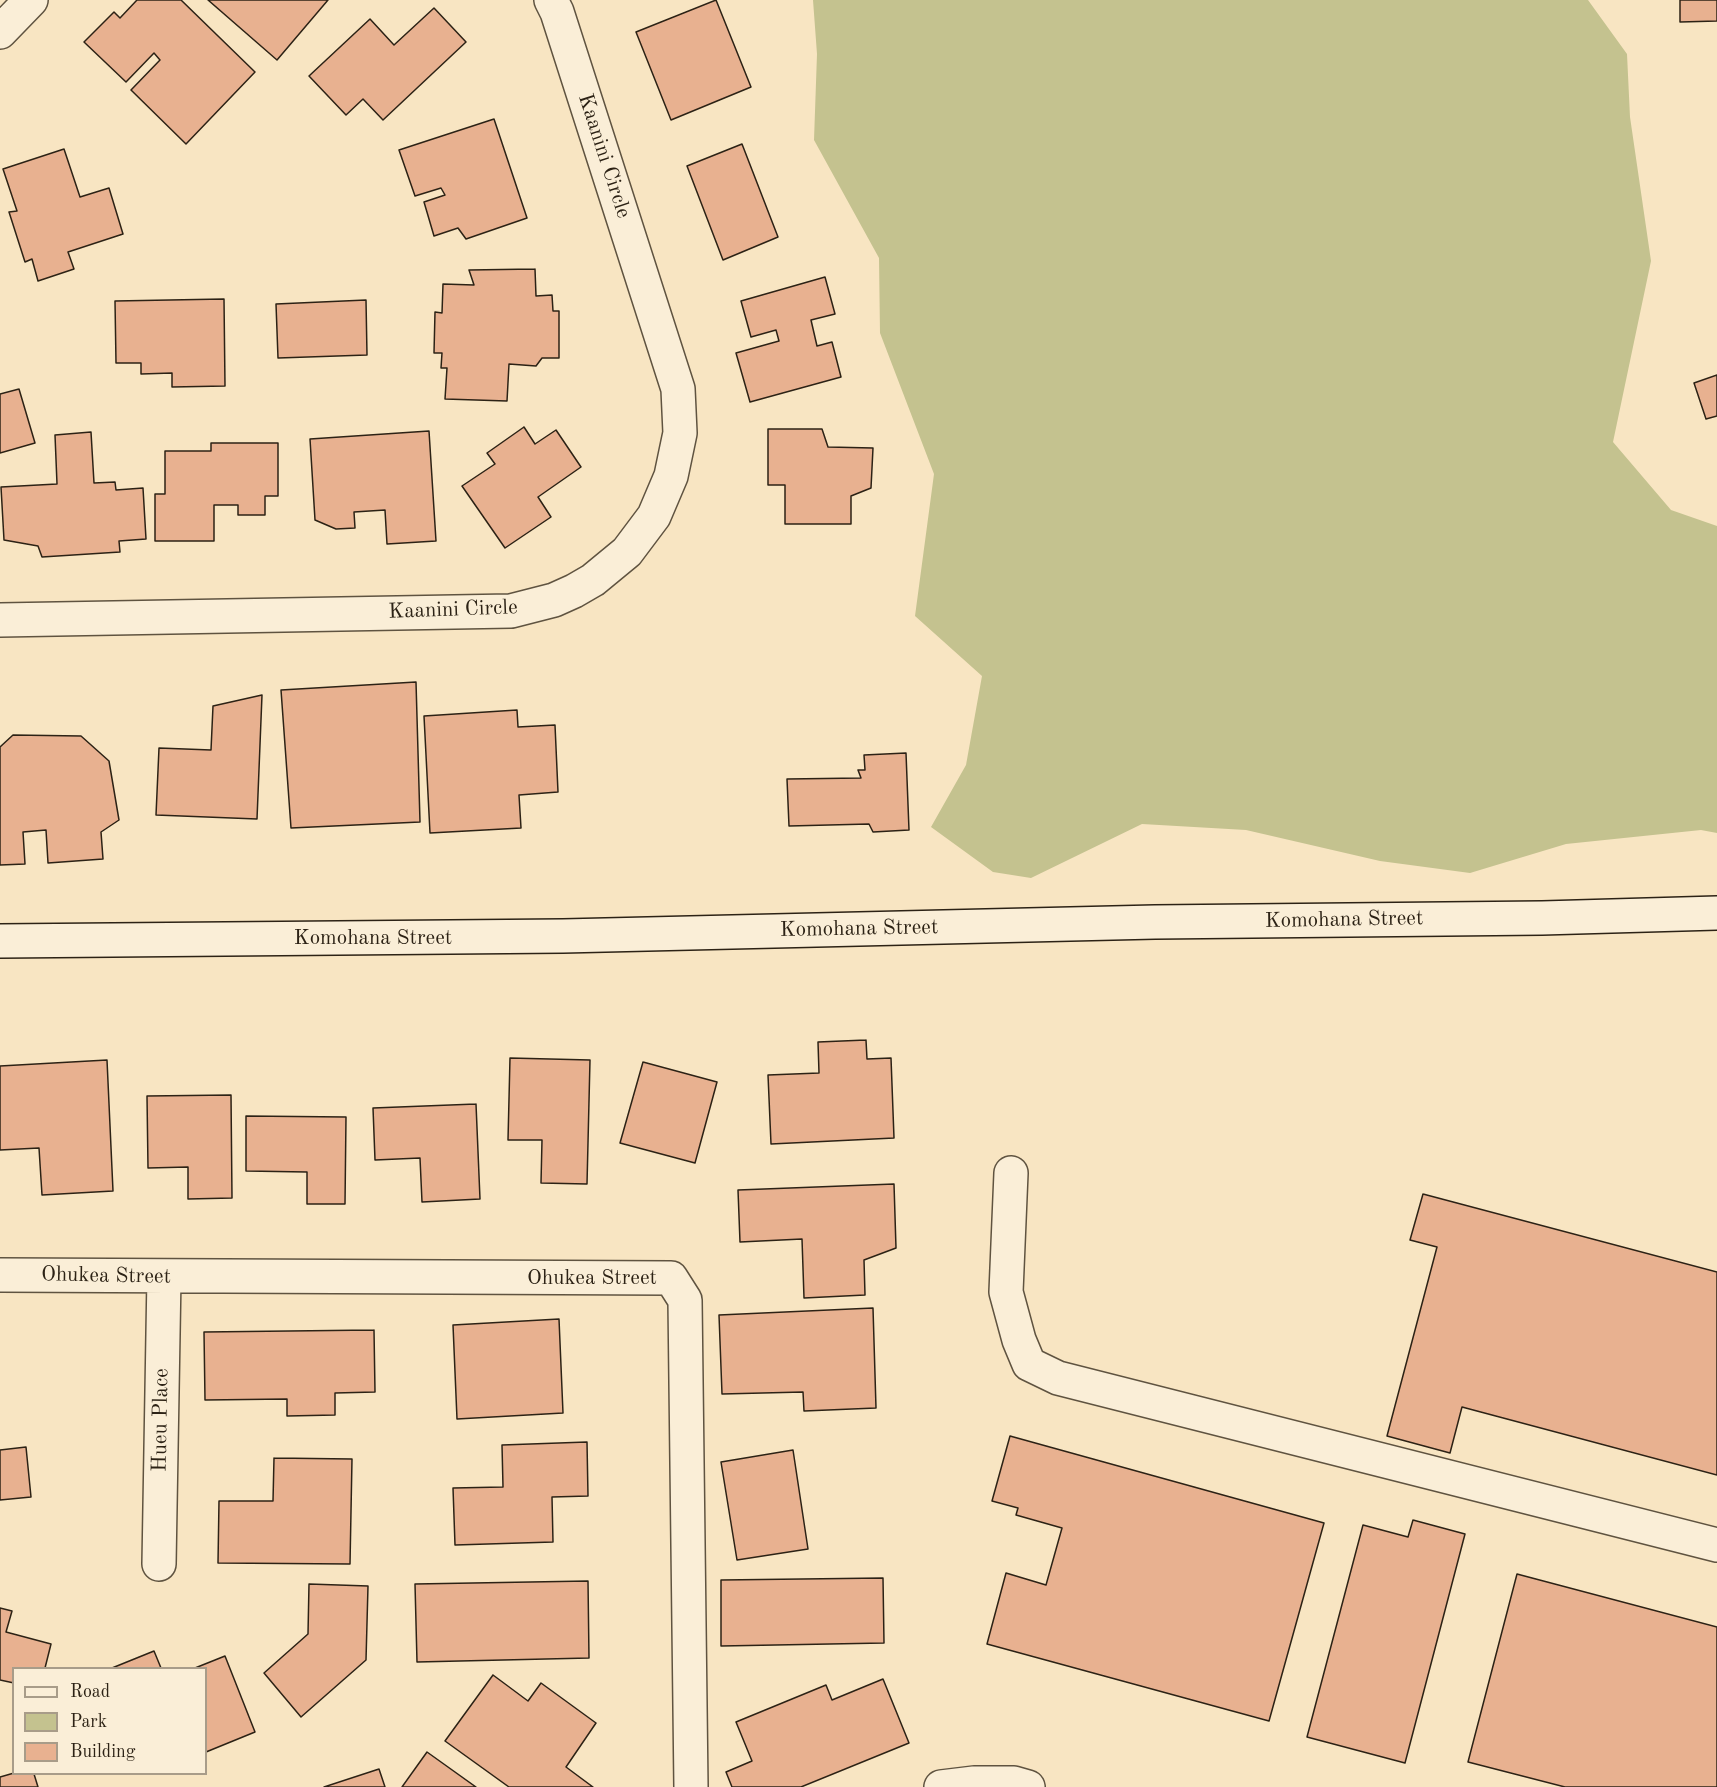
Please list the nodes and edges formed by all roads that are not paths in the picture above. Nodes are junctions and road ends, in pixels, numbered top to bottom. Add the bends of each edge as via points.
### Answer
1 (31, 0) edge
2 (551, 0) edge
3 (0, 32) edge
4 (0, 620) edge
5 (1717, 913) edge
6 (0, 941) edge
7 (1011, 1173) dead end
8 (0, 1275) edge
9 (164, 1276) junction
10 (1717, 1545) edge
11 (159, 1564) dead end
12 (945, 1785) edge
13 (691, 1787) edge
14 (1028, 1787) edge

1 - 3 street
2 - 4 street, Kaanini Circle via 678,388 680,433 671,476 654,516 627,552 574,591 511,610
5 - 6 street, Komohana Street via 563,936
7 - 10 street via 1006,1292 1029,1364 1058,1378
8 - 9 street, Ohukea Street
9 - 11 street, Hueu Place
9 - 13 street, Ohukea Street via 671,1278 685,1300
12 - 14 street via 1014,1783

